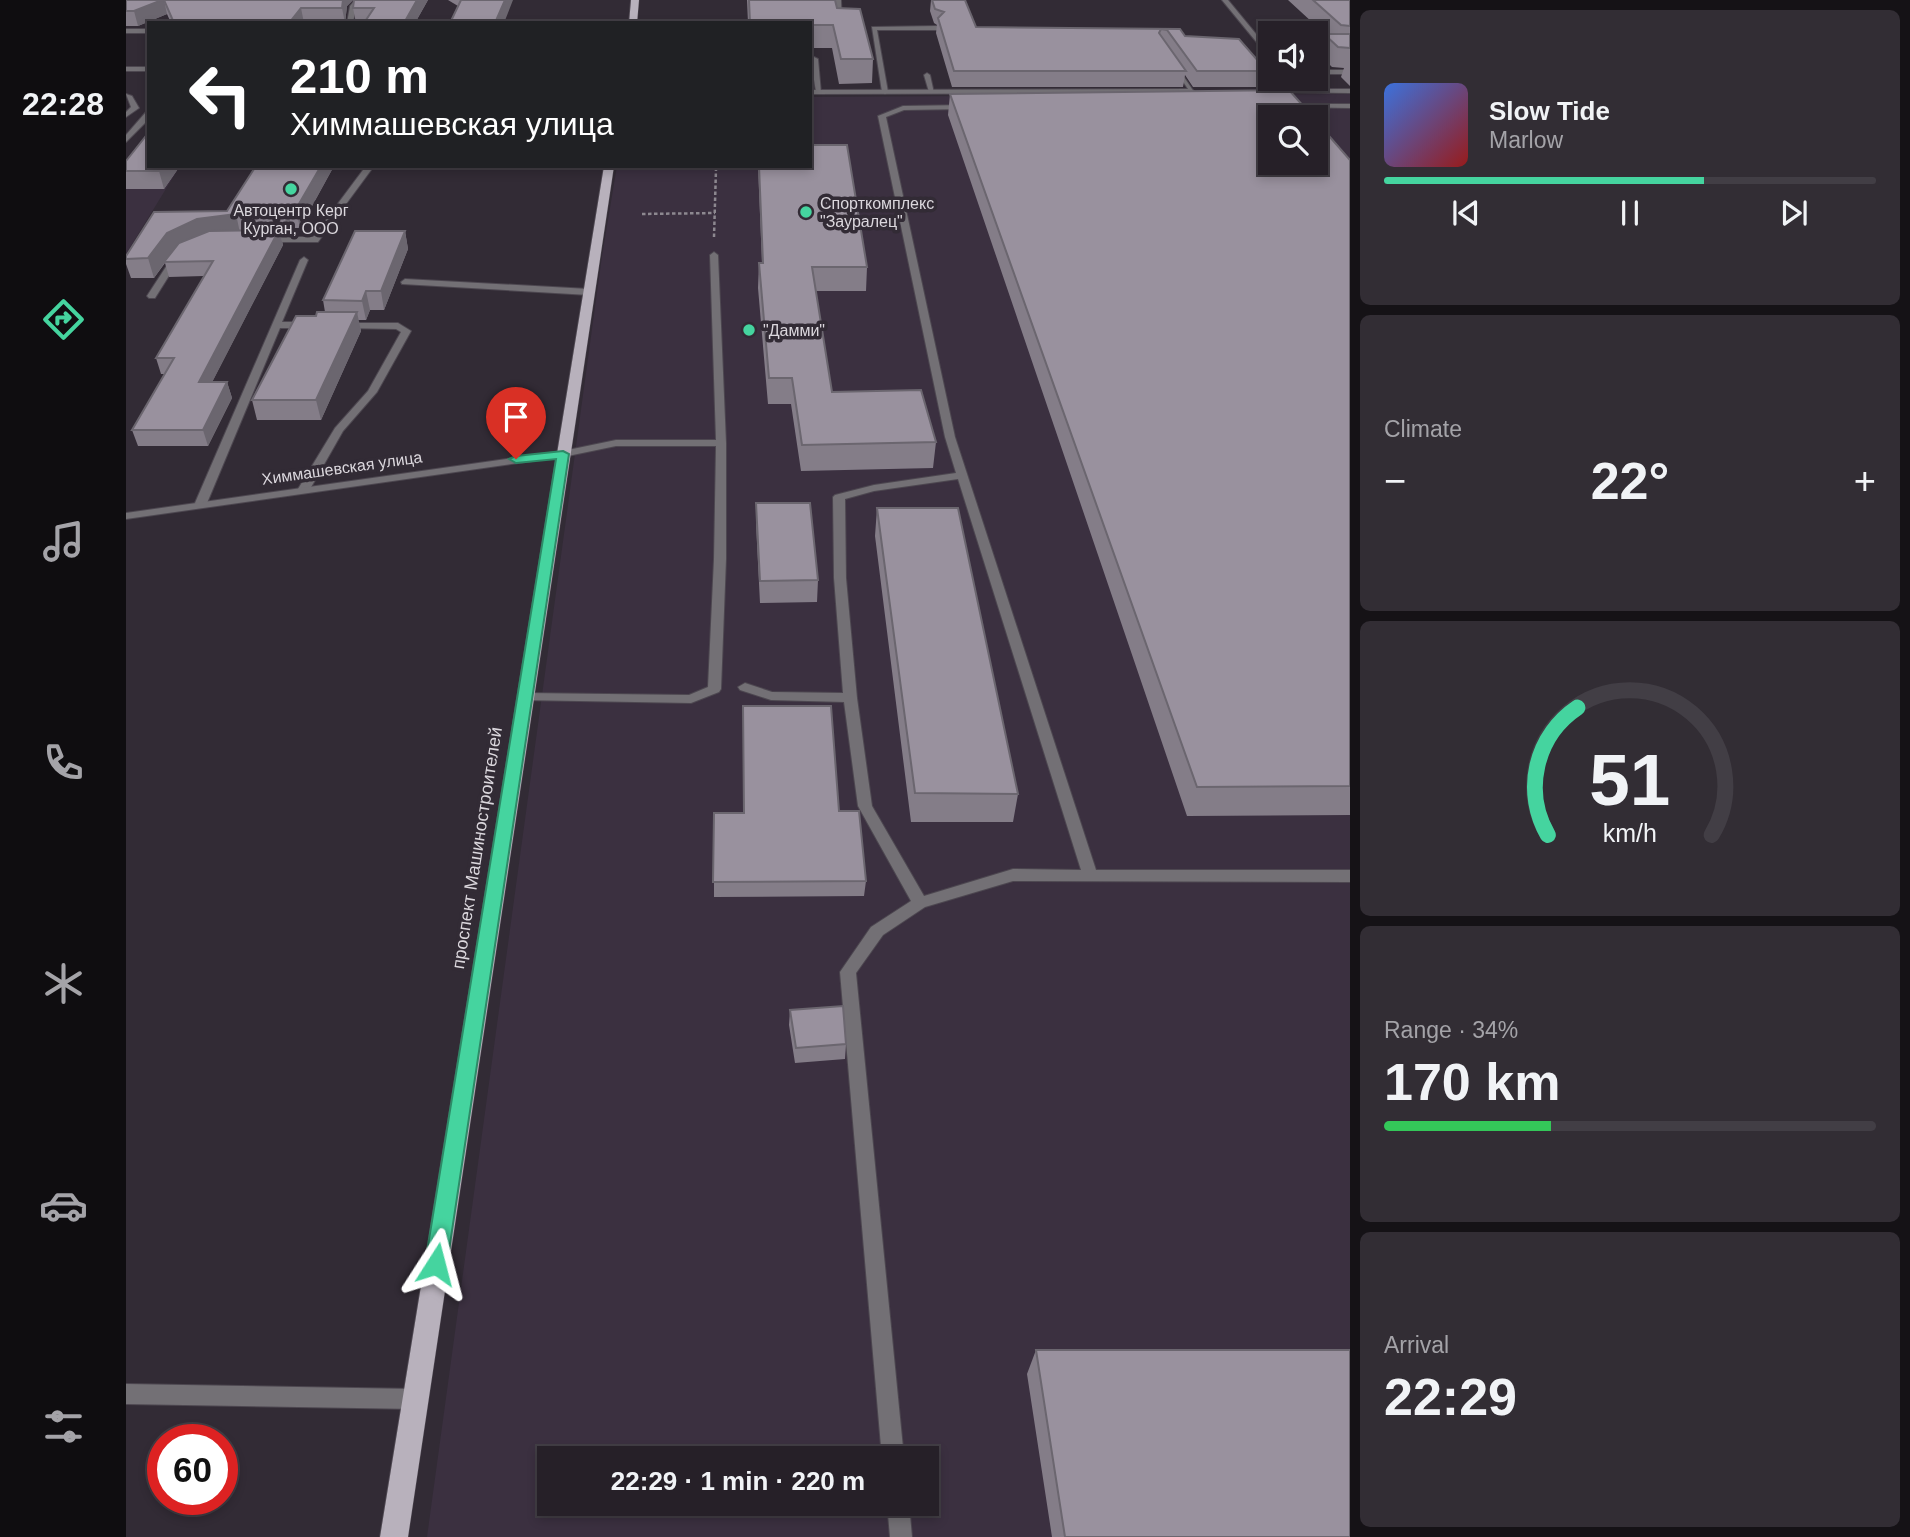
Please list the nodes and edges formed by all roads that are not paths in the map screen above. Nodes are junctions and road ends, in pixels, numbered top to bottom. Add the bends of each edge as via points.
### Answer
1 (358, 0) edge
2 (635, 0) edge
3 (838, 0) edge
4 (1225, 0) edge
5 (826, 18) edge
6 (839, 18) junction
7 (350, 21) edge
8 (633, 21) edge
9 (851, 28) edge
10 (862, 28) edge
11 (873, 28) junction
12 (937, 28) edge
13 (126, 31) edge
14 (147, 31) edge
15 (1258, 38) edge
16 (1328, 48) edge
17 (1350, 49) edge
18 (812, 58) edge
19 (1168, 58) edge
20 (126, 69) edge
21 (147, 69) edge
22 (1328, 72) edge
23 (1350, 72) edge
24 (927, 75) dead end
25 (1192, 91) junction
26 (1205, 91) edge
27 (1328, 91) edge
28 (1350, 91) edge
29 (812, 92) edge
30 (819, 92) junction
31 (886, 92) junction
32 (932, 92) junction
33 (126, 96) edge
34 (972, 107) edge
35 (1328, 107) edge
36 (1348, 108) edge
37 (126, 115) edge
38 (147, 116) edge
39 (126, 140) edge
40 (369, 168) edge
41 (609, 168) edge
42 (253, 240) edge
43 (188, 250) edge
44 (714, 255) road end
45 (304, 260) dead end
46 (405, 282) dead end
47 (589, 292) junction
48 (152, 296) dead end
49 (277, 325) junction
50 (317, 325) edge
51 (331, 325) edge
52 (720, 443) junction
53 (563, 454) junction
54 (962, 475) junction
55 (304, 489) junction
56 (201, 503) junction
57 (126, 516) edge
58 (745, 687) dead end
59 (526, 697) junction
60 (850, 698) junction
61 (1090, 876) junction
62 (1350, 876) edge
63 (920, 903) junction
64 (126, 1394) edge
65 (415, 1399) junction
66 (893, 1446) edge
67 (899, 1516) edge
68 (394, 1537) edge
69 (901, 1537) edge

1 - 7 street
2 - 8 main road
3 - 6 street
4 - 15 street
5 - 6 street
6 - 9 street via 840,28
10 - 11 street
11 - 12 street
11 - 31 street
13 - 14 street
16 - 17 street
18 - 30 street
19 - 25 street
20 - 21 street
22 - 23 street
24 - 32 street
25 - 26 street
25 - 32 street
27 - 28 street
29 - 30 street
30 - 31 street
31 - 32 street
33 - 37 street via 135,108
34 - 54 street via 903,108 882,117
35 - 36 street
38 - 39 street
40 - 42 street via 315,240
41 - 47 main road, проспект Машиностроителей
43 - 48 street via 178,254
44 - 52 street
45 - 49 street
46 - 47 street
47 - 53 main road, проспект Машиностроителей
49 - 50 street
49 - 56 street
51 - 55 street via 398,326 406,331 372,392 339,430
52 - 53 street, Химмашевская улица via 616,443
52 - 59 street via 713,689 691,699
53 - 55 street, Химмашевская улица
53 - 59 main road, проспект Машиностроителей
54 - 60 street via 839,498
54 - 61 street
55 - 56 street, Химмашевская улица
56 - 57 street, Химмашевская улица
58 - 60 street via 771,696
59 - 65 main road, проспект Машиностроителей
60 - 63 street via 865,806
61 - 62 street
61 - 63 street via 1013,875
63 - 66 street via 877,931 848,972
64 - 65 street
65 - 68 main road, проспект Машиностроителей
67 - 69 street

